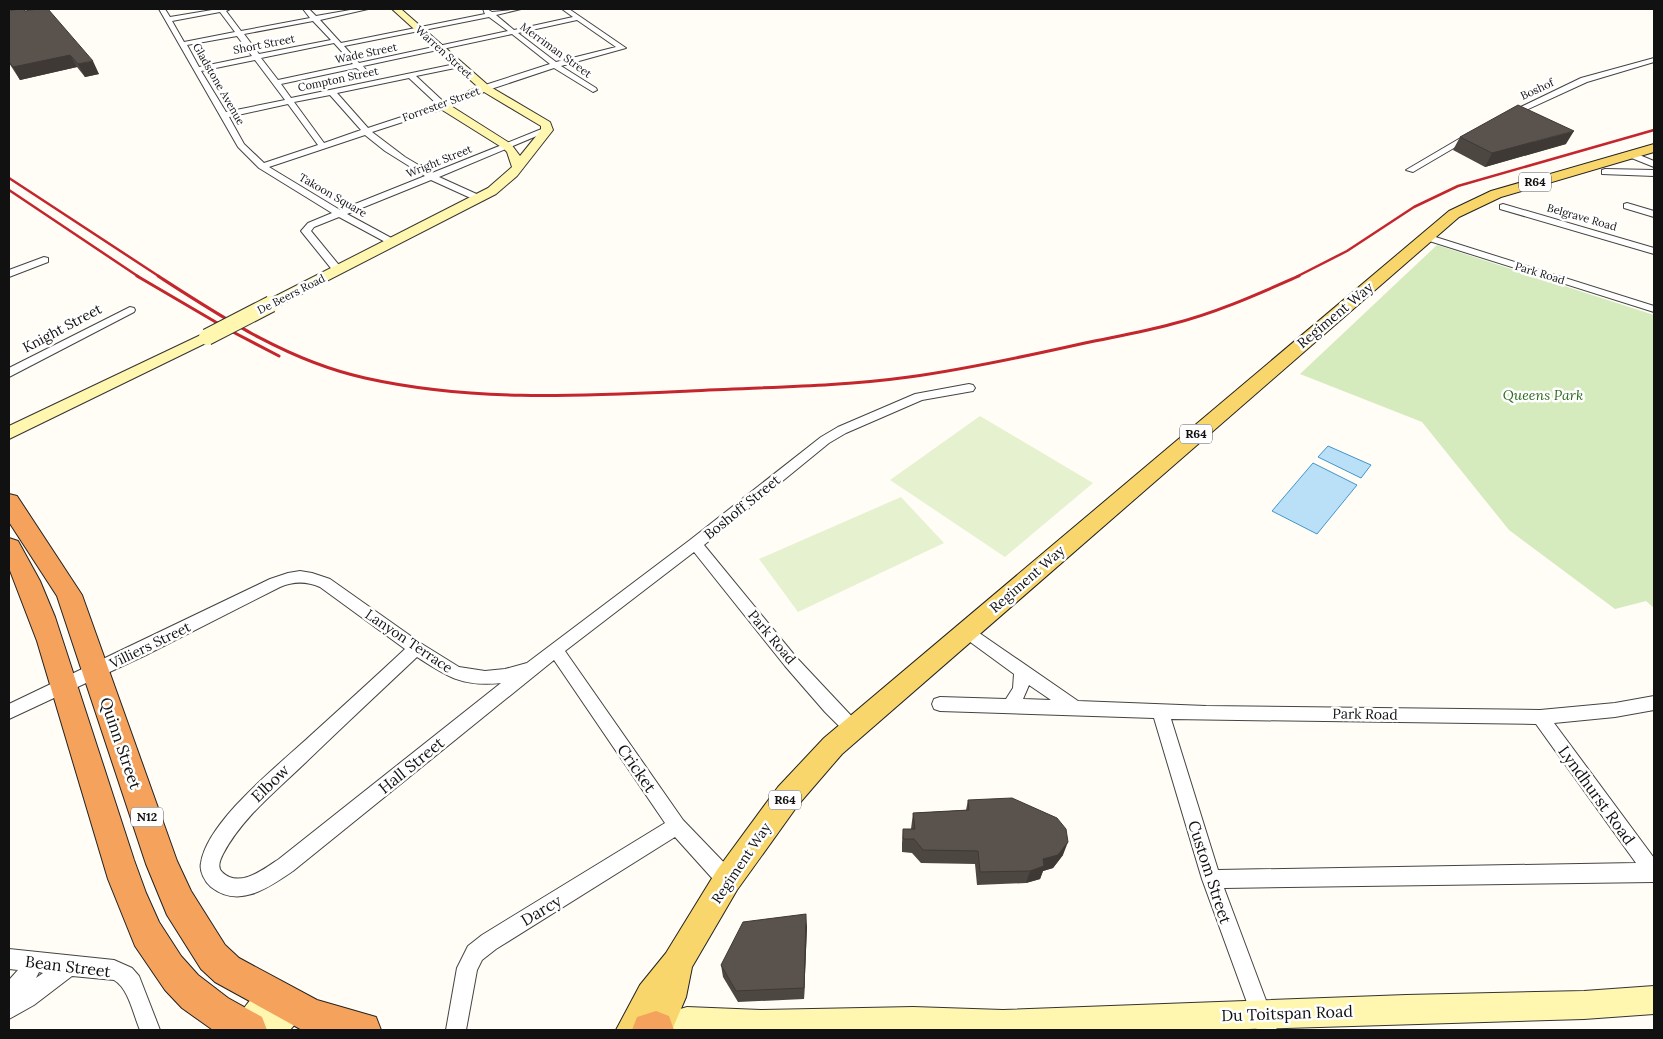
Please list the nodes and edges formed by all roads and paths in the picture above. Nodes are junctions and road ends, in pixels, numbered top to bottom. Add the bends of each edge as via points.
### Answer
1 (162, 9) edge
2 (224, 9) edge
3 (306, 9) edge
4 (365, 9) edge
5 (396, 9) edge
6 (483, 9) edge
7 (518, 9) edge
8 (565, 9) edge
9 (490, 14) junction
10 (315, 18) junction
11 (578, 18) junction
12 (168, 20) junction
13 (418, 29) junction
14 (512, 32) junction
15 (239, 33) junction
16 (338, 43) junction
17 (183, 44) junction
18 (438, 48) junction
19 (257, 57) junction
20 (1654, 60) edge
21 (456, 65) junction
22 (555, 65) junction
23 (359, 66) junction
24 (198, 69) junction
25 (410, 75) junction
26 (276, 83) junction
27 (374, 83) junction
28 (485, 88) junction
29 (593, 90) dead end
30 (332, 92) junction
31 (290, 101) junction
32 (443, 106) junction
33 (225, 116) junction
34 (1502, 119) edge
35 (547, 127) junction
36 (365, 130) junction
37 (1479, 131) edge
38 (322, 145) junction
39 (507, 146) junction
40 (1654, 148) edge
41 (1632, 154) junction
42 (1654, 164) edge
43 (262, 166) junction
44 (518, 167) junction
45 (1410, 170) dead end
46 (1605, 172) dead end
47 (1654, 173) edge
48 (430, 177) junction
49 (478, 198) junction
50 (1627, 206) dead end
51 (1503, 207) dead end
52 (339, 213) junction
53 (1654, 214) edge
54 (1426, 238) junction
55 (392, 242) junction
56 (1654, 251) edge
57 (43, 258) joint
58 (9, 269) edge
59 (338, 270) junction
60 (9, 274) edge
61 (1654, 309) edge
62 (130, 310) dead end
63 (9, 373) edge
64 (969, 388) dead end
65 (9, 433) edge
66 (9, 502) edge
67 (695, 544) junction
68 (9, 547) edge
69 (290, 577) joint
70 (967, 632) junction
71 (416, 648) junction
72 (555, 649) junction
73 (535, 665) junction
74 (96, 671) junction
75 (1022, 671) junction
76 (65, 685) junction
77 (1654, 703) edge
78 (940, 704) dead end
79 (1011, 706) junction
80 (1075, 708) junction
81 (1160, 711) junction
82 (9, 712) edge
83 (1540, 717) junction
84 (852, 728) junction
85 (677, 826) junction
86 (286, 865) joint
87 (1654, 872) edge
88 (727, 880) junction
89 (1211, 880) junction
90 (9, 958) edge
91 (35, 961) junction
92 (68, 965) junction
93 (9, 994) edge
94 (1654, 1000) edge
95 (9, 1009) edge
96 (264, 1020) edge
97 (1264, 1022) edge
98 (150, 1030) edge
99 (363, 1030) edge
100 (456, 1030) edge
101 (649, 1030) edge

1 - 12 street, Gladstone Avenue
2 - 12 street
2 - 15 street
3 - 10 street
4 - 10 street
5 - 13 street, Warren Street
6 - 9 street, Merriman Street
7 - 9 street, Short Street
8 - 11 street
9 - 13 street, Short Street
9 - 14 street, Merriman Street
10 - 15 street
10 - 16 street
11 - 14 street, Wade Street
11 - 22 street, Forrester Street via 622,48
12 - 17 street, Gladstone Avenue
13 - 16 street, Short Street
13 - 18 street, Warren Street
14 - 18 street, Wade Street
14 - 22 street, Merriman Street
15 - 17 street
15 - 19 street
16 - 19 street, Short Street
16 - 23 street
17 - 24 street, Gladstone Avenue
18 - 21 street, Warren Street
18 - 23 street, Wade Street
19 - 24 street, Short Street
19 - 26 street
20 - 34 street, Boshof via 1584,80
21 - 25 street, Compton Street
21 - 28 street, Warren Street
22 - 28 street, Forrester Street
22 - 29 street, Merriman Street
23 - 26 street, Wade Street
23 - 27 street
24 - 33 street, Gladstone Avenue
25 - 27 street, Compton Street
25 - 32 street
26 - 31 street
27 - 30 street, Compton Street
28 - 32 street, Forrester Street
28 - 35 street, Warren Street
30 - 31 street, Compton Street
30 - 36 street
31 - 33 street, Compton Street
31 - 38 street
32 - 36 street, Forrester Street
32 - 39 street
33 - 43 street, Gladstone Avenue via 245,150
35 - 39 street, Wright Street
35 - 44 street, De Beers Road
36 - 38 street, Forrester Street
36 - 48 street
37 - 45 street
38 - 43 street, Forrester Street
39 - 44 street
39 - 48 street, Wright Street
40 - 41 main road, R64
41 - 42 street
41 - 54 main road, R64 via 1483,199 1454,214
43 - 52 street, Takoon Square
44 - 49 street, De Beers Road via 500,185
46 - 47 street
48 - 49 street
48 - 52 street, Wright Street
49 - 55 street, De Beers Road
50 - 53 street
51 - 56 street, Belgrave Road
52 - 55 street, Takoon Square
52 - 59 street, Wright Street via 311,225 306,231
54 - 61 street, Park Road
54 - 70 main road, Regiment Way / R64
55 - 59 street, De Beers Road
57 - 58 street
57 - 60 street
59 - 65 street, De Beers Road, bridge
62 - 63 street, Knight Street
64 - 67 street, Boshoff Street via 919,397 842,430 825,440
66 - 74 highway, Quinn Street / N12 via 69,595
67 - 72 street, Boshoff Street
67 - 84 street, Park Road via 782,650
68 - 76 highway, N12 via 39,608
69 - 71 street, Lanyon Terrace via 312,578 325,583
69 - 74 street, Villiers Street
70 - 75 street
70 - 84 main road, Regiment Way / R64
71 - 73 street, Lanyon Terrace via 455,672 471,677 505,676
71 - 86 street, Elbow via 256,796 225,834 210,864 211,875 229,888 256,885
72 - 73 street, Boshoff Street
72 - 85 street, Cricket
73 - 86 street, Hall Street
74 - 76 street, Villiers Street
74 - 96 highway, Quinn Street / N12 via 162,864 179,903 213,957 237,977
75 - 79 street via 1022,689
75 - 80 street
76 - 82 street, Villiers Street
76 - 96 highway, N12 via 123,878 143,925 168,968 222,1016
77 - 83 street, Park Road via 1606,712
78 - 79 street, Park Road
79 - 80 street, Park Road
80 - 81 street, Park Road
81 - 83 street, Park Road
81 - 89 street, Custom Street
83 - 87 street, Lyndhurst Road
84 - 88 main road, Regiment Way / R64 via 788,796
85 - 88 street, Cricket
85 - 100 street, Darcy via 475,953 467,968
87 - 89 street
88 - 101 main road, Regiment Way / R64 via 677,964 670,997
89 - 97 street, Custom Street
90 - 91 street, Bean Street
91 - 92 street, Bean Street
91 - 93 street
92 - 95 street
92 - 98 street, Bean Street via 114,970 129,977
94 - 97 street, Du Toitspan Road
96 - 99 highway, N12 via 310,1016
97 - 101 street, Du Toitspan Road via 761,1024 687,1021

